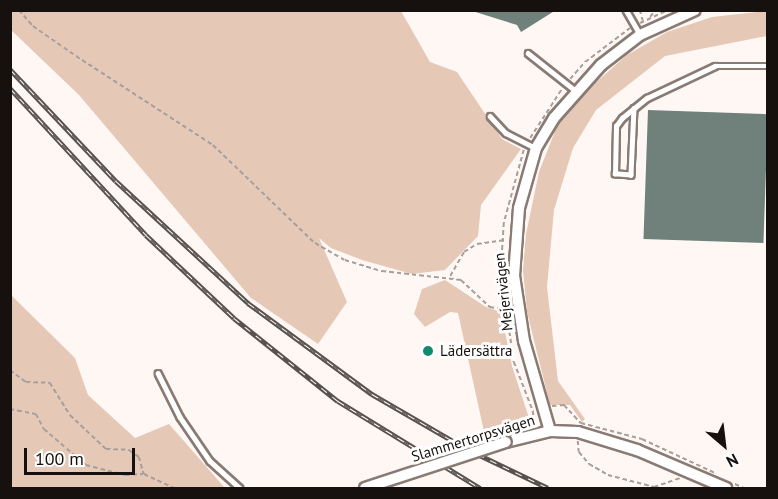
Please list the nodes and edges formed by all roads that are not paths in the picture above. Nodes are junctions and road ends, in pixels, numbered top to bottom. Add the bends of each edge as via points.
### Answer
1 (626, 10) edge
2 (695, 10) edge
3 (640, 35) junction
4 (528, 53) dead end
5 (768, 66) edge
6 (576, 91) junction
7 (634, 108) junction
8 (490, 116) dead end
9 (536, 148) junction
10 (158, 373) dead end
11 (550, 430) junction
12 (240, 489) edge
13 (365, 489) edge
14 (726, 489) edge

1 - 3 lane
2 - 3 street, Mejerivägen
3 - 6 street, Mejerivägen via 601,65
4 - 6 lane
5 - 7 lane via 702,69
6 - 9 street, Mejerivägen
7 - 7 lane via 631,175 615,174 616,126
8 - 9 lane via 506,134
9 - 11 street, Mejerivägen via 513,239 514,276 524,340
10 - 12 lane via 180,417 210,461
11 - 13 street, Slammertorpsvägen, bridge
11 - 14 street, Slammertorpsvägen via 578,432 695,472

